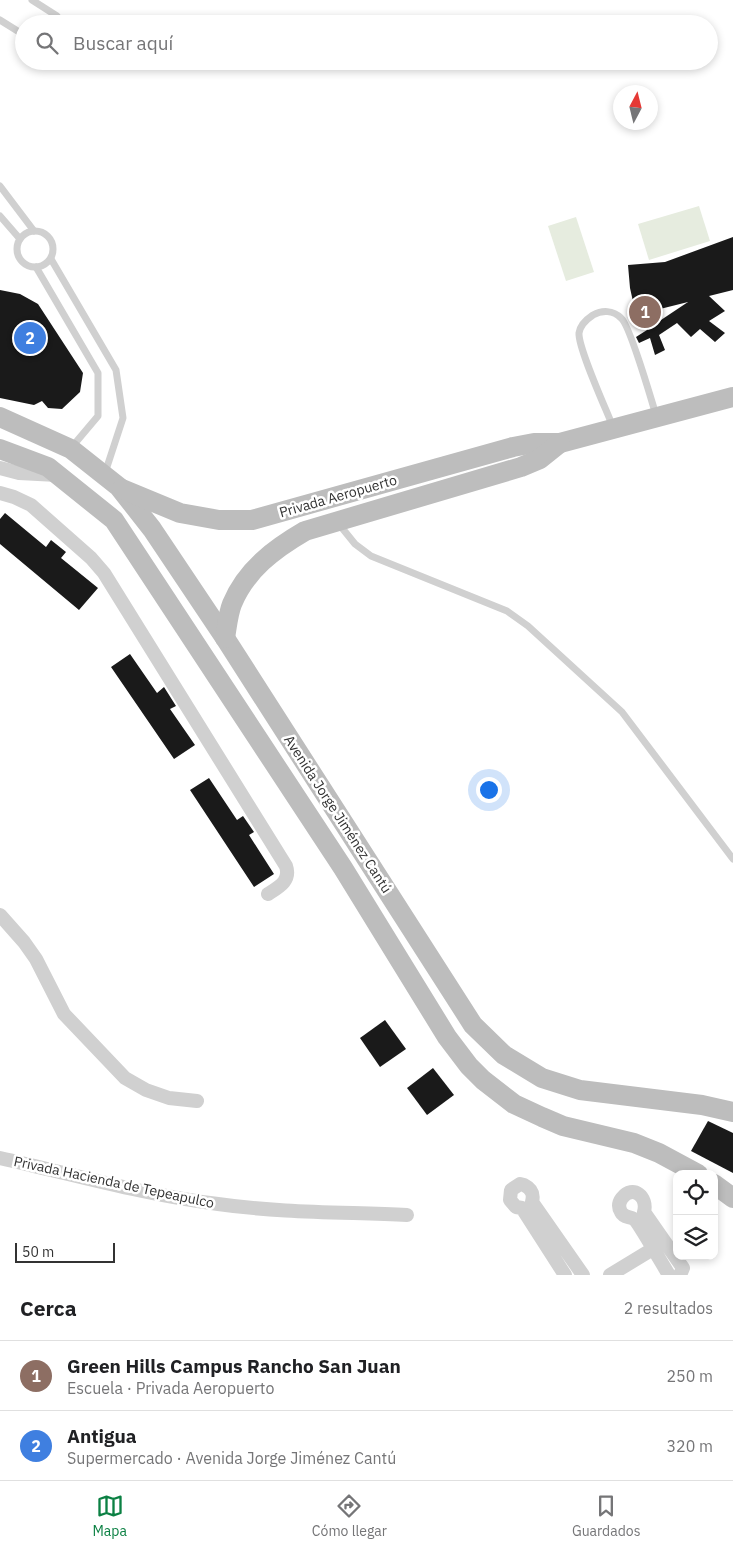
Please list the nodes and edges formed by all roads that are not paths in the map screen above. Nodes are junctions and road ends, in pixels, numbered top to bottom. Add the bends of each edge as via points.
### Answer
1 (32, 0) edge
2 (55, 15) edge
3 (0, 20) edge
4 (15, 29) edge
5 (0, 186) edge
6 (0, 216) edge
7 (34, 231) junction
8 (20, 239) junction
9 (51, 259) junction
10 (36, 267) junction
11 (733, 397) edge
12 (0, 417) edge
13 (657, 418) junction
14 (614, 429) junction
15 (560, 444) junction
16 (0, 449) edge
17 (70, 449) junction
18 (0, 468) edge
19 (57, 475) junction
20 (112, 481) junction
21 (0, 493) edge
22 (337, 521) junction
23 (224, 638) junction
24 (733, 859) edge
25 (268, 894) dead end
26 (0, 916) edge
27 (197, 1101) dead end
28 (733, 1112) edge
29 (0, 1158) edge
30 (691, 1170) edge
31 (718, 1187) edge
32 (733, 1198) edge
33 (407, 1215) dead end
34 (659, 1245) junction
35 (565, 1275) edge
36 (583, 1275) edge
37 (610, 1275) edge
38 (669, 1275) edge
39 (680, 1275) edge

1 - 2 lane
3 - 4 lane
5 - 7 lane
6 - 8 lane
7 - 8 lane
7 - 9 lane via 49,237 54,248
8 - 10 lane via 18,256 26,264
9 - 10 lane
9 - 20 lane via 116,370 123,418
10 - 17 lane via 98,373 98,416
11 - 13 main road, Privada Aeropuerto
12 - 17 main road, Avenida Jorge Jiménez Cantú
13 - 14 main road, Privada Aeropuerto
13 - 14 lane via 624,321 613,313 598,313 583,323 579,333
14 - 15 main road, Privada Aeropuerto
15 - 20 main road, Privada Aeropuerto via 534,443 513,447 252,520 219,520 180,513
15 - 22 main road, Privada Aeropuerto via 540,459 521,467
16 - 19 main road, Avenida Jorge Jiménez Cantú via 48,467
17 - 20 main road, Avenida Jorge Jiménez Cantú
18 - 19 street via 19,474
19 - 30 main road, Avenida Jorge Jiménez Cantú via 114,520 338,860 447,1037 469,1066 514,1104 563,1126 634,1143
20 - 23 main road, Avenida Jorge Jiménez Cantú via 152,529
21 - 25 street via 31,506 104,573 286,866 287,880
22 - 23 main road, Privada Aeropuerto via 305,531 280,545 250,572 232,604
22 - 24 lane via 355,544 372,556 507,611 528,626 622,712
23 - 28 main road, Avenida Jorge Jiménez Cantú via 473,1025 504,1055 542,1078 580,1090 702,1105
26 - 27 street via 36,959 64,1014 125,1078 169,1098
29 - 33 street, Privada Hacienda de Tepeapulco via 155,1194 218,1204
31 - 32 main road
34 - 37 street
34 - 38 street
34 - 39 street via 683,1268
35 - 36 street via 558,1251

